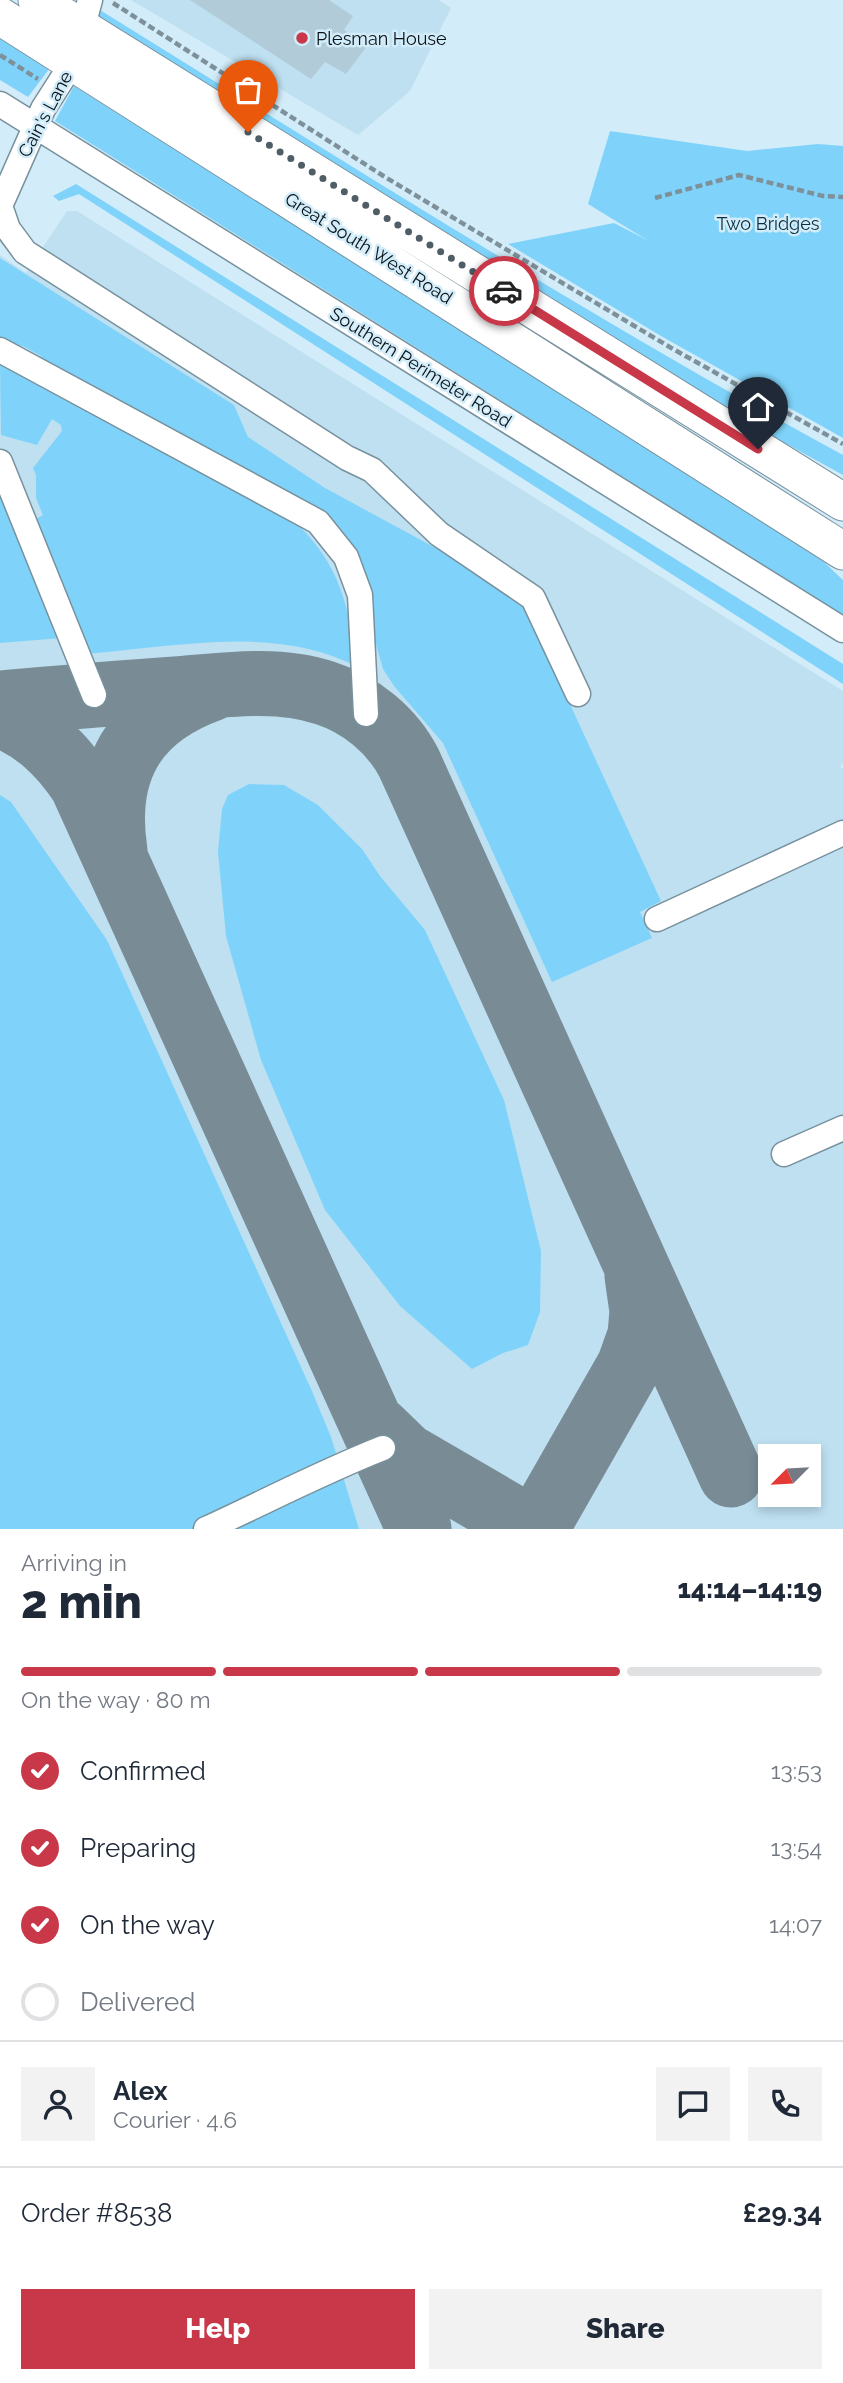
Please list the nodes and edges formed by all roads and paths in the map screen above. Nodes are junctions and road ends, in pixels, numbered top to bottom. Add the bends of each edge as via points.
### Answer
1 (37, 0) edge
2 (109, 0) edge
3 (0, 16) edge
4 (82, 30) edge
5 (0, 104) edge
6 (35, 126) junction
7 (843, 197) edge
8 (655, 198) dead end
9 (0, 206) edge
10 (0, 350) edge
11 (652, 383) junction
12 (843, 444) edge
13 (0, 462) edge
14 (843, 486) edge
15 (843, 502) edge
16 (843, 551) edge
17 (843, 630) edge
18 (578, 694) dead end
19 (94, 695) dead end
20 (366, 714) dead end
21 (843, 833) edge
22 (657, 919) dead end
23 (843, 1128) edge
24 (784, 1154) dead end
25 (383, 1448) dead end
26 (206, 1529) edge

1 - 4 highway, Great South West Road
2 - 12 path via 385,177
3 - 4 highway, Great South West Road
4 - 6 street, Cain's Lane
4 - 11 highway
4 - 16 highway, Great South West Road
5 - 6 street, Southern Perimeter Road
6 - 9 street, Cain's Lane
6 - 17 street, Southern Perimeter Road
7 - 8 path via 738,175
9 - 18 street via 8,229 24,252 372,470 439,534 533,598
10 - 20 street via 318,522 346,557 360,595
11 - 14 highway
11 - 15 highway
13 - 19 street
21 - 22 street
23 - 24 street
25 - 26 street

